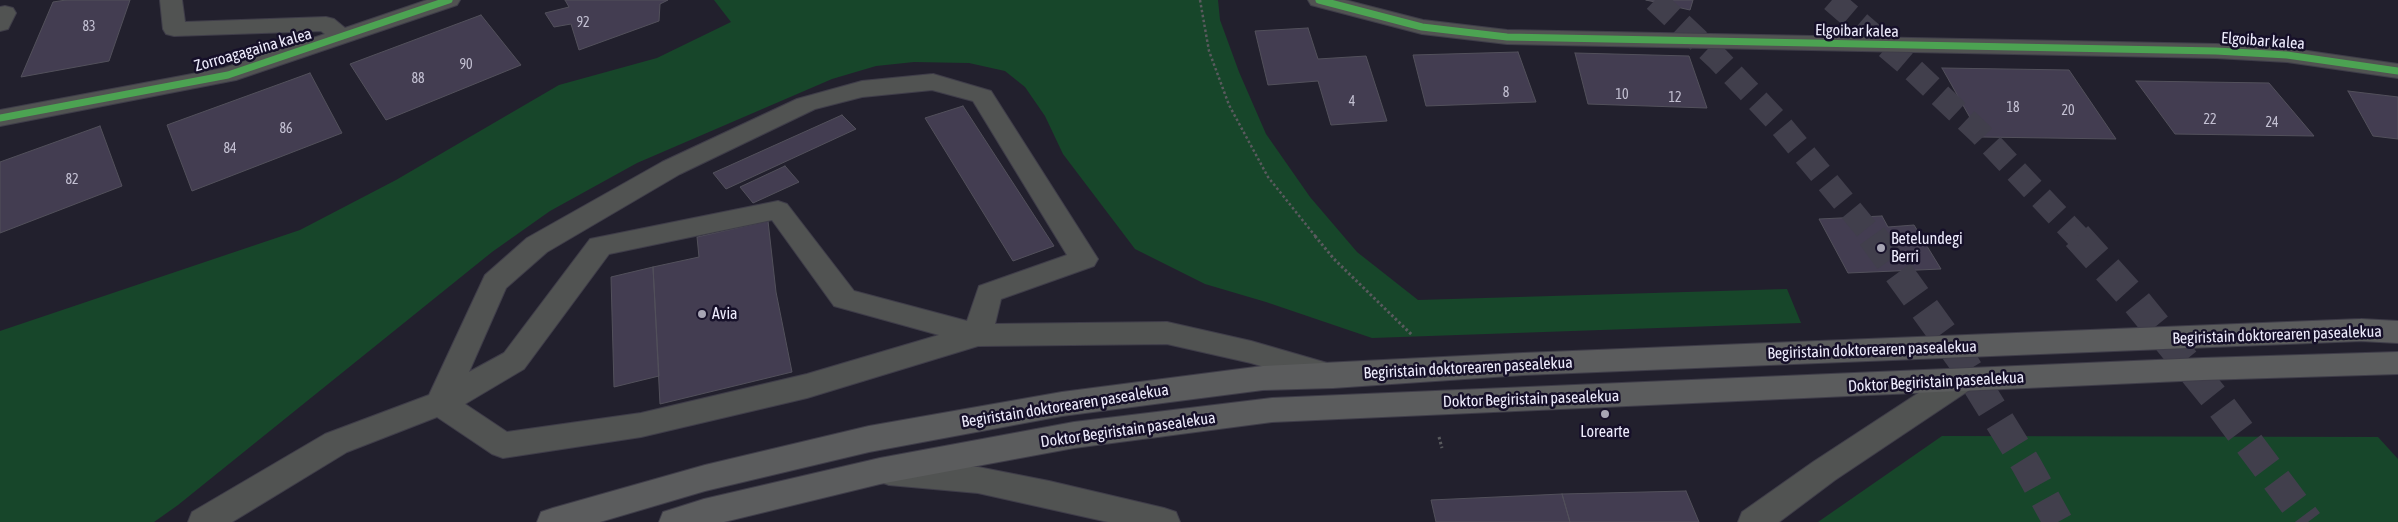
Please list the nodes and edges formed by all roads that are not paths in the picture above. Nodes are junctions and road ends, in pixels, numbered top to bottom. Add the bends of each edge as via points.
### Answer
1 (172, 0) edge
2 (449, 0) edge
3 (1319, 0) edge
4 (342, 38) junction
5 (2398, 70) edge
6 (0, 118) edge
7 (2398, 332) edge
8 (978, 335) junction
9 (2398, 363) edge
10 (1333, 376) junction
11 (1960, 381) junction
12 (440, 403) junction
13 (880, 471) junction
14 (204, 522) edge
15 (553, 522) edge
16 (674, 522) edge
17 (1164, 522) edge
18 (1754, 522) edge

1 - 4 street via 174,29 326,24
2 - 4 street, Zorroagagaina kalea
3 - 5 street, Elgoibar kalea via 1422,27 1507,37 2216,51 2296,56
4 - 6 street, Zorroagagaina kalea via 228,75
7 - 10 main road, Begiristain doktorearen pasealekua via 2362,330 1523,364
8 - 10 street via 1167,333 1251,352
8 - 12 street via 807,386 659,420 503,445
8 - 12 street via 844,299 778,210 600,246 514,361
8 - 12 street via 989,293 1084,259 982,96 933,82 862,89 806,104 680,164 537,245 496,282
9 - 11 main road, Doktor Begiristain pasealekua
10 - 15 main road, Begiristain doktorearen pasealekua via 1263,378 1062,404 869,439 705,478
11 - 13 main road, Doktor Begiristain pasealekua via 1272,410 1074,435
11 - 18 street via 1824,471
12 - 14 street via 336,443
13 - 16 main road, Doktor Begiristain pasealekua
13 - 17 street via 978,480

